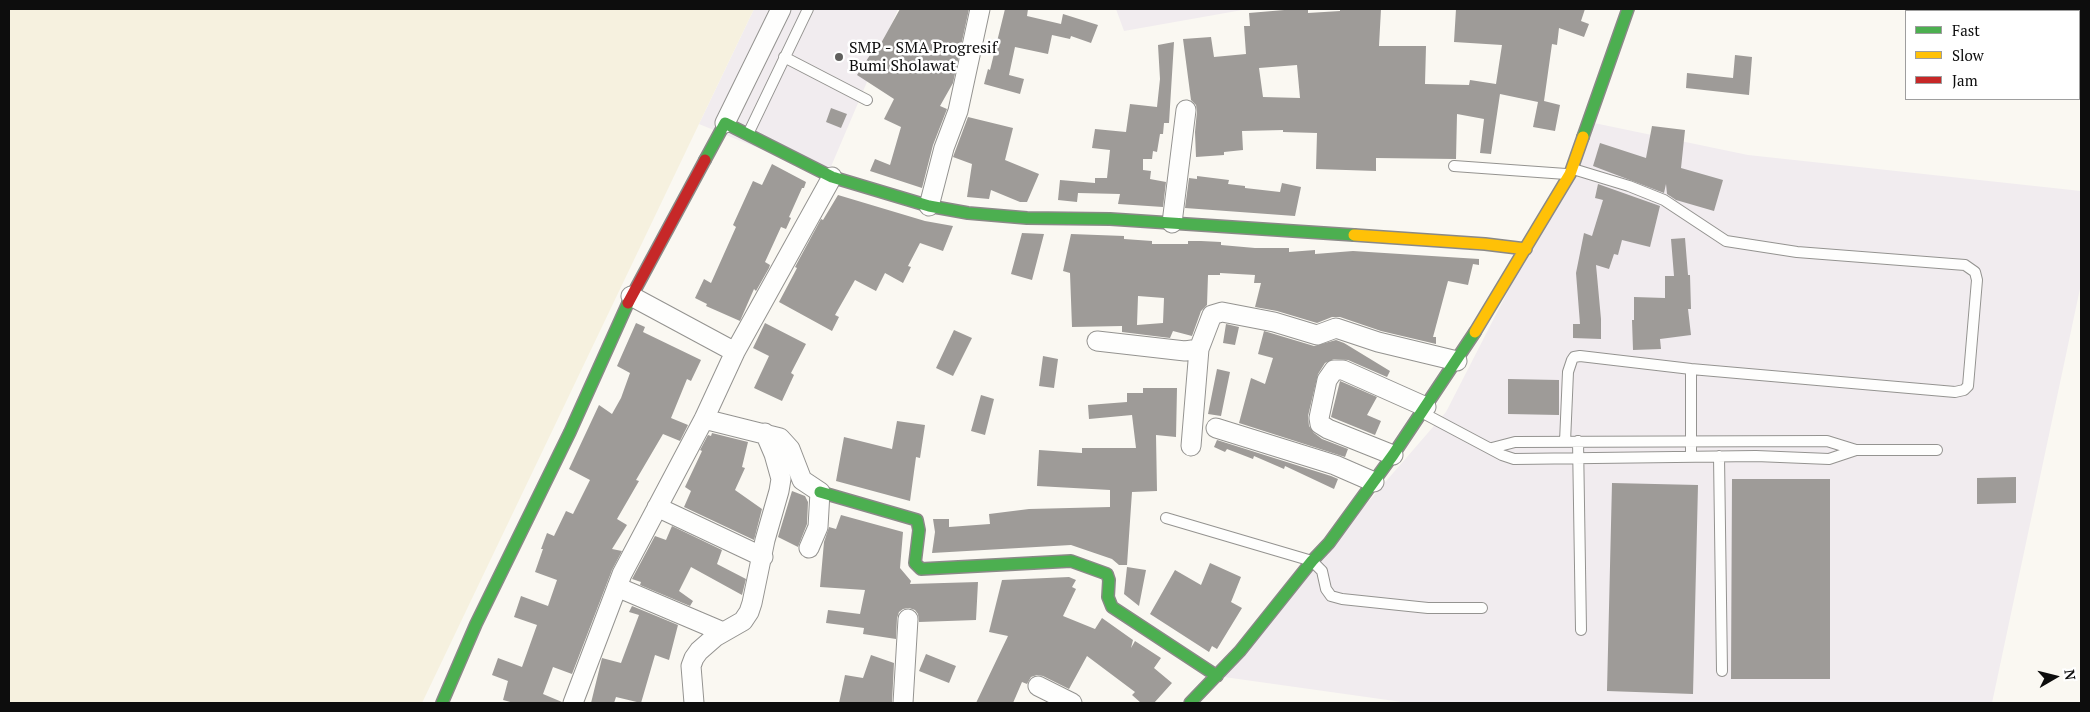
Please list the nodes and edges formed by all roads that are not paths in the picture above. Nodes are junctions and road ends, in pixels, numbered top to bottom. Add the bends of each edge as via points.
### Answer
1 (781, 9) edge
2 (808, 9) edge
3 (980, 9) edge
4 (1628, 9) edge
5 (784, 57) junction
6 (867, 100) dead end
7 (1186, 110) dead end
8 (724, 123) junction
9 (748, 136) junction
10 (1454, 166) dead end
11 (1571, 172) junction
12 (832, 178) junction
13 (929, 206) junction
14 (1172, 223) junction
15 (1526, 249) junction
16 (631, 296) junction
17 (1097, 341) dead end
18 (1199, 350) junction
19 (735, 352) junction
20 (1457, 361) junction
21 (1691, 368) junction
22 (1424, 410) junction
23 (704, 419) junction
24 (1216, 428) dead end
25 (771, 435) junction
26 (1691, 441) junction
27 (1565, 442) junction
28 (1578, 442) junction
29 (1191, 446) dead end
30 (1492, 448) junction
31 (1856, 450) junction
32 (1937, 450) dead end
33 (1393, 455) junction
34 (1720, 456) junction
35 (1691, 457) junction
36 (1577, 458) junction
37 (1374, 482) junction
38 (820, 492) junction
39 (657, 507) junction
40 (1166, 518) dead end
41 (809, 548) dead end
42 (763, 557) junction
43 (1312, 561) junction
44 (617, 587) junction
45 (1482, 608) dead end
46 (908, 620) dead end
47 (1581, 630) dead end
48 (723, 632) junction
49 (1722, 671) dead end
50 (1216, 676) junction
51 (1038, 686) dead end
52 (442, 703) edge
53 (573, 703) edge
54 (694, 703) edge
55 (903, 703) edge
56 (1072, 703) edge
57 (1190, 703) edge

1 - 8 street
2 - 5 lane
3 - 13 street via 958,111 944,148
4 - 11 street
5 - 6 lane
5 - 9 lane
7 - 14 street
8 - 9 street
8 - 16 street
9 - 12 street
10 - 11 lane
11 - 15 street
11 - 21 lane via 1629,186 1664,200 1726,241 1797,252 1965,265 1975,272 1968,386 1964,390 1955,392
12 - 13 street
12 - 19 street
13 - 14 street via 1027,218
14 - 15 street
15 - 20 street
16 - 19 street
16 - 52 street
17 - 18 street
18 - 20 street via 1212,315 1222,312 1274,322 1317,335 1336,328
18 - 29 street
19 - 23 street
20 - 22 street
21 - 26 lane
21 - 27 lane via 1574,357 1568,372
22 - 30 lane
22 - 33 street
22 - 33 street via 1343,370 1334,370 1327,380 1320,424
23 - 25 street
23 - 39 street
24 - 37 street via 1335,465
25 - 38 street via 790,449 802,480
25 - 42 street via 781,479 764,540
26 - 28 lane
26 - 31 lane via 1827,441
26 - 35 lane
27 - 28 lane
27 - 30 lane via 1515,442
28 - 36 lane
30 - 36 lane via 1514,459
31 - 32 lane
31 - 34 lane via 1829,459
33 - 37 street
34 - 35 lane
34 - 49 lane
35 - 36 lane
36 - 47 lane
37 - 43 street
38 - 41 street via 820,520
38 - 50 street via 917,520 920,530 915,563 921,570 1071,561 1107,574 1112,607
39 - 42 street
39 - 44 street
40 - 43 lane
42 - 48 street via 750,612 743,621
43 - 45 lane via 1322,571 1331,596 1428,608
43 - 50 street
44 - 48 street
44 - 53 street
46 - 55 street
48 - 54 street via 698,651 694,658 691,666
50 - 57 street
51 - 56 street

